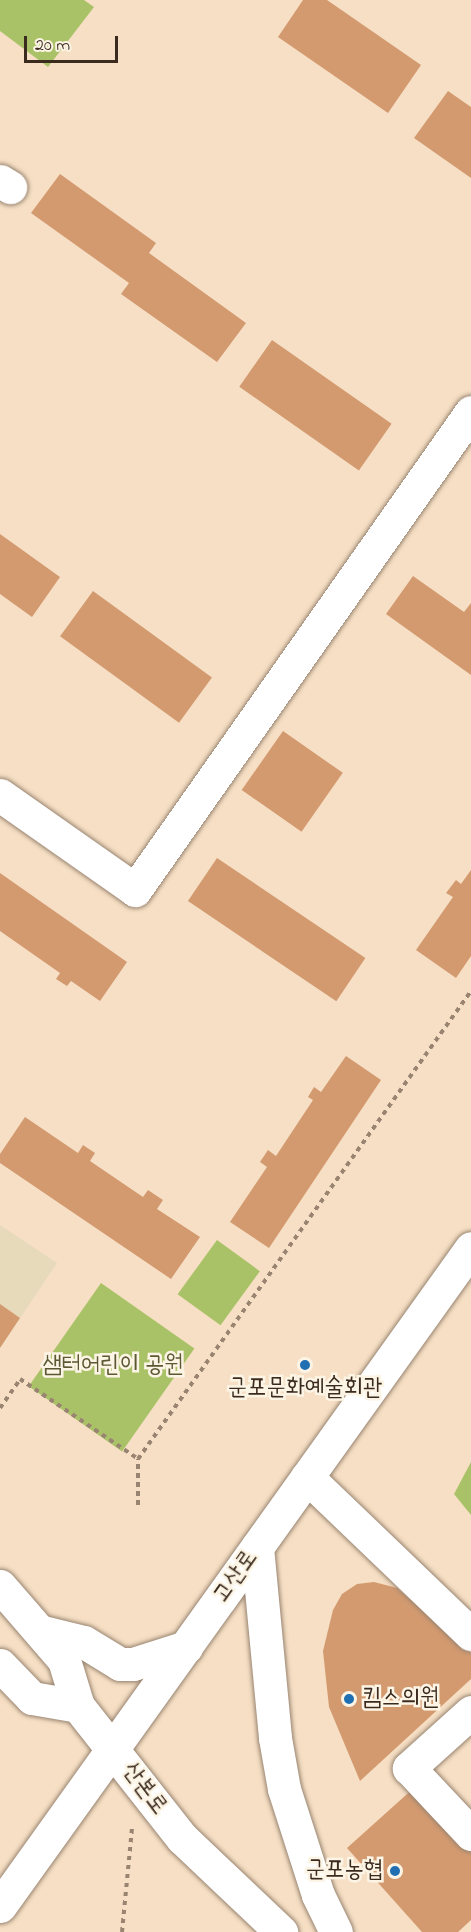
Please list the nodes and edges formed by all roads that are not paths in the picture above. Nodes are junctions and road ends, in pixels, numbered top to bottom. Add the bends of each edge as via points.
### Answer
1 (471, 412) edge
2 (0, 795) edge
3 (471, 1248) edge
4 (308, 1477) junction
5 (257, 1547) junction
6 (0, 1586) edge
7 (42, 1632) junction
8 (471, 1634) edge
9 (186, 1647) junction
10 (0, 1665) edge
11 (78, 1706) junction
12 (471, 1712) edge
13 (111, 1746) junction
14 (471, 1834) edge
15 (0, 1906) edge
16 (281, 1932) edge
17 (336, 1932) edge

1 - 2 street via 135,890
3 - 4 street, 고산로
4 - 5 street, 고산로
4 - 8 street
5 - 9 street, 고산로
5 - 17 street via 284,1789 318,1895
6 - 7 street
7 - 9 street via 84,1642 120,1664
7 - 11 street via 64,1660
9 - 13 street, 고산로
10 - 11 street via 32,1698
11 - 13 street, 산본로
12 - 14 street via 409,1768
13 - 15 street, 고산로
13 - 16 street, 산본로 via 182,1838

